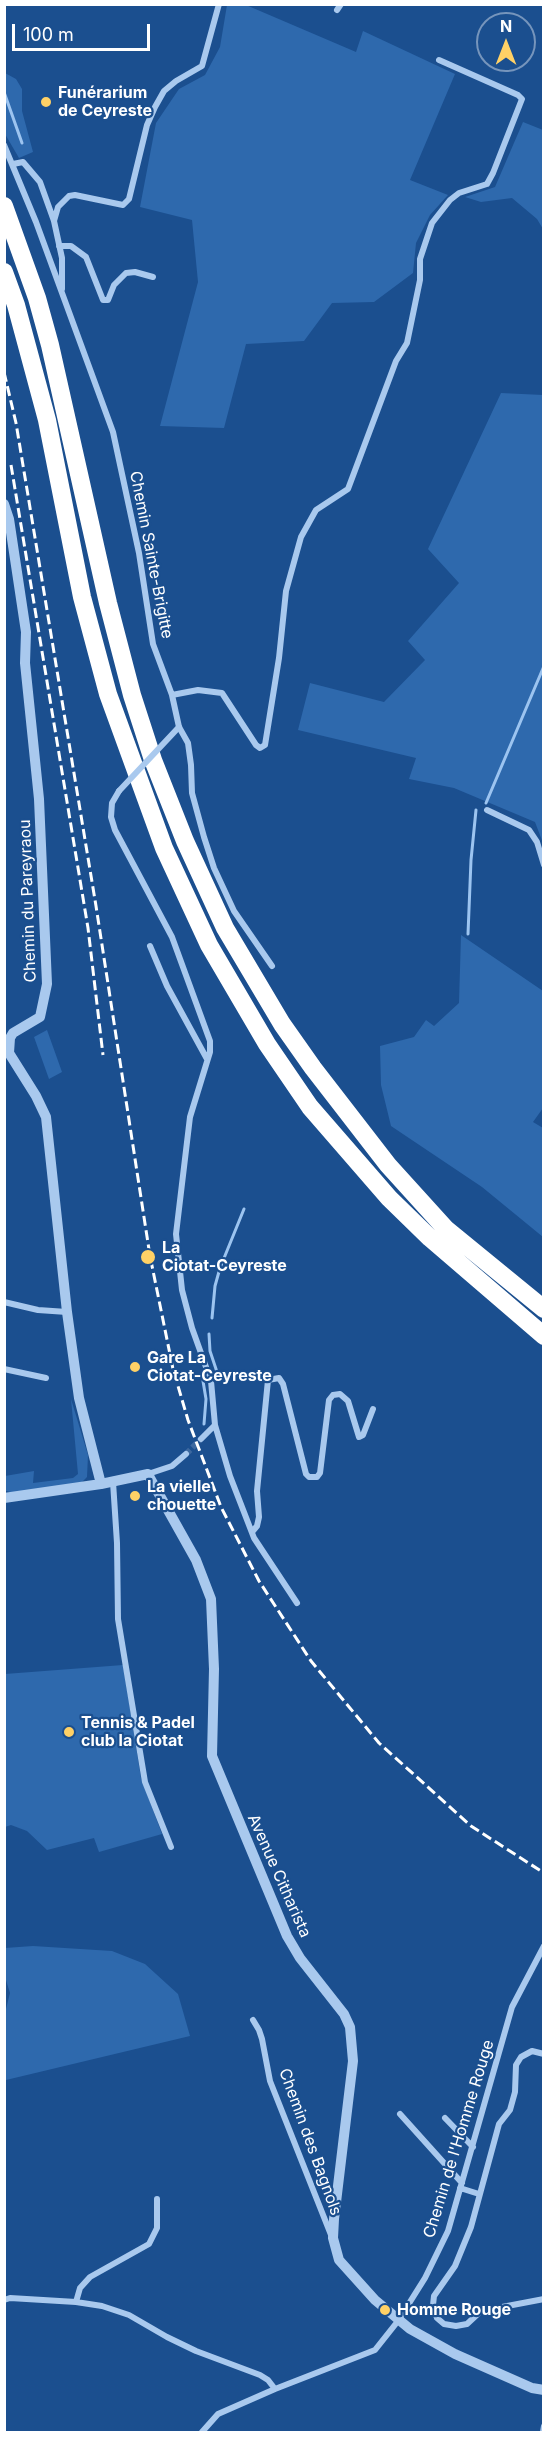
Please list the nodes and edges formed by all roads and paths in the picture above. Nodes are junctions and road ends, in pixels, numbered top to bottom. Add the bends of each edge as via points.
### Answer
1 (219, 4) edge
2 (439, 60) dead end
3 (4, 145) edge
4 (13, 164) junction
5 (4, 206) edge
6 (54, 221) junction
7 (59, 246) junction
8 (4, 272) edge
9 (153, 277) dead end
10 (62, 293) junction
11 (4, 504) edge
12 (171, 695) junction
13 (179, 727) junction
14 (487, 810) dead end
15 (543, 865) edge
16 (150, 946) dead end
17 (272, 966) dead end
18 (207, 1060) junction
19 (4, 1302) edge
20 (543, 1309) edge
21 (67, 1312) junction
22 (543, 1336) edge
23 (4, 1369) edge
24 (46, 1378) dead end
25 (373, 1408) dead end
26 (215, 1425) junction
27 (201, 1439) tunnel mouth
28 (186, 1454) tunnel mouth
29 (147, 1474) junction
30 (113, 1482) junction
31 (101, 1484) junction
32 (4, 1498) edge
33 (252, 1532) junction
34 (297, 1603) dead end
35 (171, 1847) dead end
36 (543, 1946) edge
37 (253, 2020) dead end
38 (543, 2054) edge
39 (400, 2114) dead end
40 (445, 2118) dead end
41 (472, 2147) junction
42 (461, 2186) junction
43 (479, 2194) junction
44 (158, 2199) dead end
45 (333, 2238) junction
46 (543, 2299) edge
47 (4, 2300) edge
48 (76, 2302) junction
49 (398, 2321) junction
50 (275, 2388) junction
51 (543, 2390) edge
52 (543, 2426) edge
53 (202, 2433) edge
54 (543, 2433) edge

1 - 6 street via 202,66 176,81 155,107 126,203 69,196 58,207
2 - 12 street via 522,99 487,184 459,193 432,223 420,259 420,280 406,343 348,489 316,510 301,537 286,591 265,744 256,746 222,693 198,690
3 - 4 street, Chemin Sainte-Brigitte
4 - 6 street via 23,162 40,182
4 - 10 street, Chemin Sainte-Brigitte
5 - 20 highway via 50,345 132,695 181,831 225,928 282,1024 388,1165 446,1228
6 - 7 street
7 - 9 street via 71,246 86,257 103,300 108,300 114,285 126,273
7 - 10 street
8 - 22 highway via 47,420 82,597 108,694 164,848 209,945 267,1044 310,1107 429,1238
10 - 12 street, Chemin Sainte-Brigitte via 113,432 139,553 153,644
11 - 21 street, Chemin du Pareyraou via 26,632 25,663 39,799 47,984 40,1017 13,1033 9,1053 46,1117
12 - 13 street, Chemin Sainte-Brigitte
13 - 17 street, Chemin Sainte-Brigitte via 188,743 192,793 214,868 234,911
13 - 18 street, bridge via 119,790 112,803 111,817 172,937 210,1041
14 - 15 street via 529,830
16 - 18 street
18 - 26 street via 190,1117 176,1234 182,1290 211,1381
19 - 21 street
21 - 31 street, Chemin du Pareyraou via 79,1398
23 - 24 street
25 - 33 street via 359,1437 348,1401 340,1394 333,1395 329,1400 320,1473 309,1477 284,1384 279,1378 268,1380 256,1491 259,1516
26 - 27 street
26 - 33 street
28 - 29 street via 172,1466
29 - 30 street
29 - 45 street, Avenue Citharista via 196,1560 211,1599 212,1756 287,1936 350,2027 353,2061
30 - 31 street
30 - 35 street via 118,1619 145,1782
31 - 32 street
33 - 34 street
36 - 41 street, Chemin de l'Homme Rouge via 512,2007
37 - 45 street, Chemin des Bagnols via 260,2030 270,2081
38 - 43 street via 532,2051 516,2065 510,2110 499,2124
39 - 42 street
40 - 41 street
41 - 42 street, Chemin de l'Homme Rouge
42 - 43 street
42 - 49 street, Chemin de l'Homme Rouge via 440,2252
43 - 46 street via 455,2266 434,2296 434,2313 444,2324 456,2326 467,2324 476,2314 489,2309
44 - 48 street via 157,2228 149,2244 90,2277 80,2288
45 - 49 street, Avenue Citharista via 339,2260
47 - 48 street
48 - 50 street via 129,2314 195,2351 260,2375
49 - 50 street, Chemin de l'Homme Rouge via 375,2350
49 - 51 street, Avenue Citharista via 455,2354
50 - 53 street, Chemin de l'Homme Rouge via 218,2414
52 - 54 street

